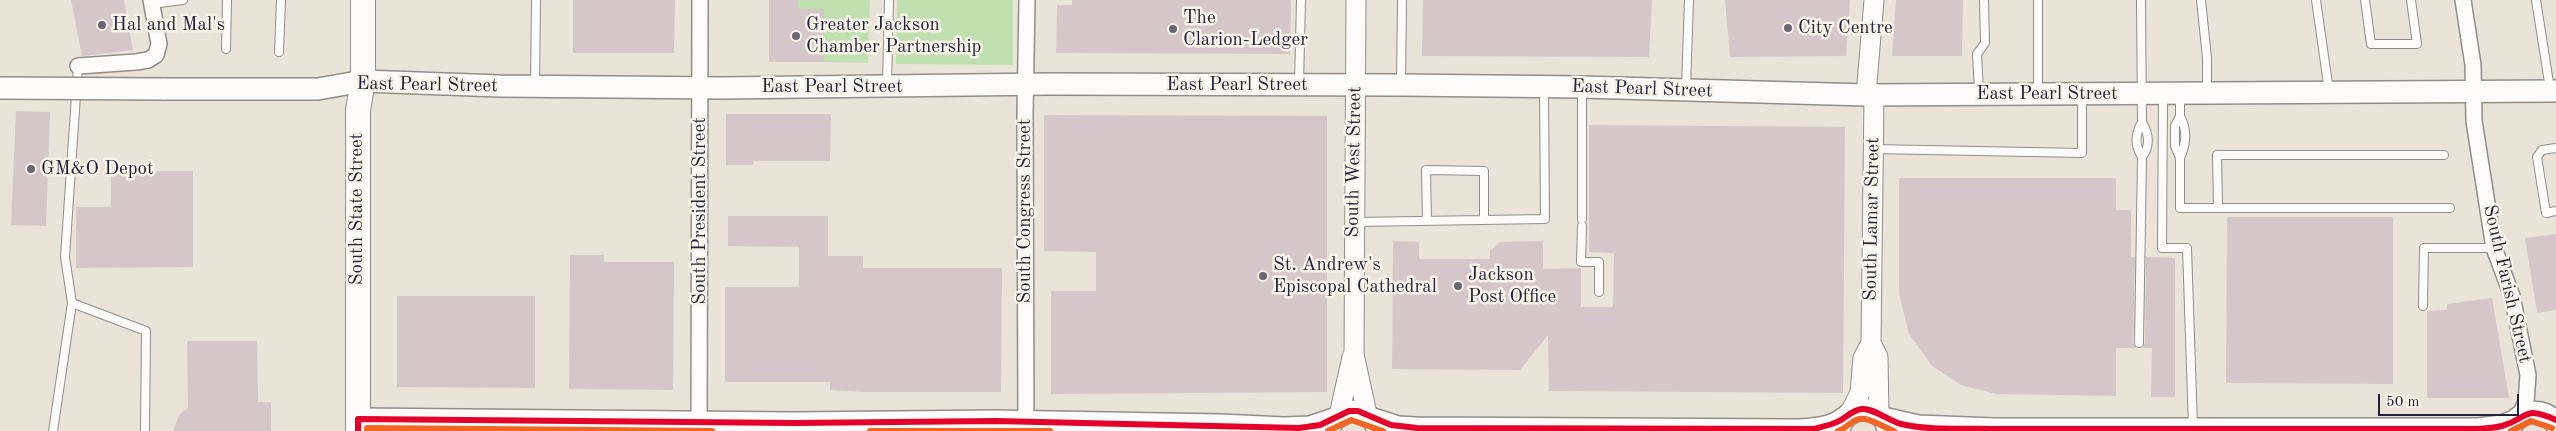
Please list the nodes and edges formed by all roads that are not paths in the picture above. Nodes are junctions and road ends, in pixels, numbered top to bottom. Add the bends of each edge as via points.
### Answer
1 (183, 0) edge
2 (227, 0) edge
3 (281, 0) edge
4 (364, 0) edge
5 (536, 0) edge
6 (700, 0) edge
7 (888, 0) edge
8 (1027, 0) edge
9 (1301, 0) edge
10 (1356, 0) edge
11 (1402, 0) edge
12 (1689, 0) edge
13 (1874, 0) edge
14 (1984, 0) edge
15 (2038, 0) edge
16 (2141, 0) edge
17 (2201, 0) edge
18 (2316, 0) edge
19 (2364, 0) edge
20 (2411, 0) edge
21 (2463, 0) edge
22 (2536, 0) edge
23 (151, 2) edge
24 (226, 49) dead end
25 (279, 52) dead end
26 (78, 66) joint
27 (363, 81) junction
28 (1025, 85) junction
29 (1355, 85) junction
30 (1401, 85) junction
31 (1299, 86) junction
32 (1544, 86) junction
33 (535, 87) junction
34 (887, 87) junction
35 (1582, 87) junction
36 (0, 88) edge
37 (700, 88) junction
38 (1686, 90) junction
39 (2475, 90) junction
40 (2329, 91) junction
41 (2553, 91) edge
42 (2207, 92) junction
43 (2082, 93) junction
44 (2142, 93) junction
45 (2171, 93) junction
46 (1979, 94) junction
47 (2038, 94) junction
48 (1870, 95) junction
49 (2142, 122) junction
50 (2556, 148) edge
51 (1874, 149) junction
52 (2444, 156) dead end
53 (2142, 157) junction
54 (2218, 208) junction
55 (2450, 208) dead end
56 (2556, 211) edge
57 (1484, 220) junction
58 (1427, 221) junction
59 (1353, 222) junction
60 (2494, 248) junction
61 (1599, 292) dead end
62 (72, 303) junction
63 (2423, 306) dead end
64 (1871, 343) junction
65 (2139, 343) dead end
66 (1354, 354) junction
67 (1373, 421) edge
68 (1844, 421) edge
69 (2554, 421) edge
70 (1334, 422) edge
71 (1884, 422) edge
72 (2514, 423) edge
73 (358, 425) edge
74 (1026, 426) edge
75 (699, 427) edge
76 (2194, 429) junction
77 (53, 431) edge
78 (145, 431) edge

1 - 23 lane
2 - 24 lane
3 - 25 lane
4 - 27 main road, South State Street
5 - 33 lane
6 - 37 street, South President Street
7 - 34 lane
8 - 28 street, South Congress Street
9 - 31 lane
10 - 29 street, South West Street
11 - 30 lane
12 - 38 lane
13 - 48 street, South Lamar Street
14 - 46 lane via 1985,42 1977,54
15 - 47 lane
16 - 44 lane
17 - 42 lane
18 - 40 lane
19 - 20 lane via 2371,44 2417,44
21 - 39 street, South Farish Street
22 - 41 lane
23 - 26 street via 160,44 156,55 142,61
26 - 62 lane via 65,256
27 - 33 main road, East Pearl Street
27 - 36 main road, East Pearl Street, bridge via 318,89
27 - 73 main road, South State Street via 358,110
28 - 31 main road, East Pearl Street
28 - 34 main road, East Pearl Street
28 - 74 street, South Congress Street
29 - 30 main road, East Pearl Street
29 - 31 main road, East Pearl Street
29 - 59 street, South West Street
30 - 32 main road, East Pearl Street
32 - 35 main road, East Pearl Street
32 - 57 lane via 1545,219
33 - 37 main road, East Pearl Street
34 - 37 main road, East Pearl Street
35 - 38 main road, East Pearl Street
35 - 61 lane via 1582,262 1599,262
37 - 75 street, South President Street
38 - 48 main road, East Pearl Street
39 - 40 main road, East Pearl Street
39 - 41 main road, East Pearl Street
39 - 60 street, South Farish Street via 2474,121
40 - 42 main road, East Pearl Street
42 - 45 main road, East Pearl Street
43 - 44 main road, East Pearl Street
43 - 47 main road, East Pearl Street
43 - 51 lane via 2082,153
44 - 45 main road, East Pearl Street
44 - 49 lane
45 - 54 lane via 2180,116 2175,126 2175,146 2180,158 2180,208
45 - 76 lane via 2162,248 2187,248
46 - 47 main road, East Pearl Street
46 - 48 main road, East Pearl Street
48 - 51 street, South Lamar Street
49 - 53 lane via 2148,132 2148,149
49 - 53 lane via 2136,132 2136,149
50 - 56 lane via 2542,150 2537,158 2546,213
51 - 64 street, South Lamar Street
52 - 54 lane via 2216,155
53 - 65 lane
54 - 55 lane
57 - 58 lane
57 - 58 lane via 1484,171 1426,170
58 - 59 lane
59 - 66 street, South West Street
60 - 63 lane via 2424,248
60 - 72 street, South Farish Street via 2512,296 2528,375 2526,402
62 - 77 lane
62 - 78 lane via 146,331
64 - 68 street, South Lamar Street via 1863,358 1860,393
64 - 71 street, South Lamar Street via 1878,357
66 - 67 street, South West Street
66 - 70 street, South West Street
67 - 68 main road via 1417,428 1800,430
67 - 70 main road via 1349,411
68 - 71 main road via 1860,409 1868,410
69 - 72 main road via 2538,412 2529,412
70 - 74 main road via 1284,428 1220,425
71 - 76 main road via 1940,427
72 - 76 main road via 2478,429
73 - 75 main road
74 - 75 main road

